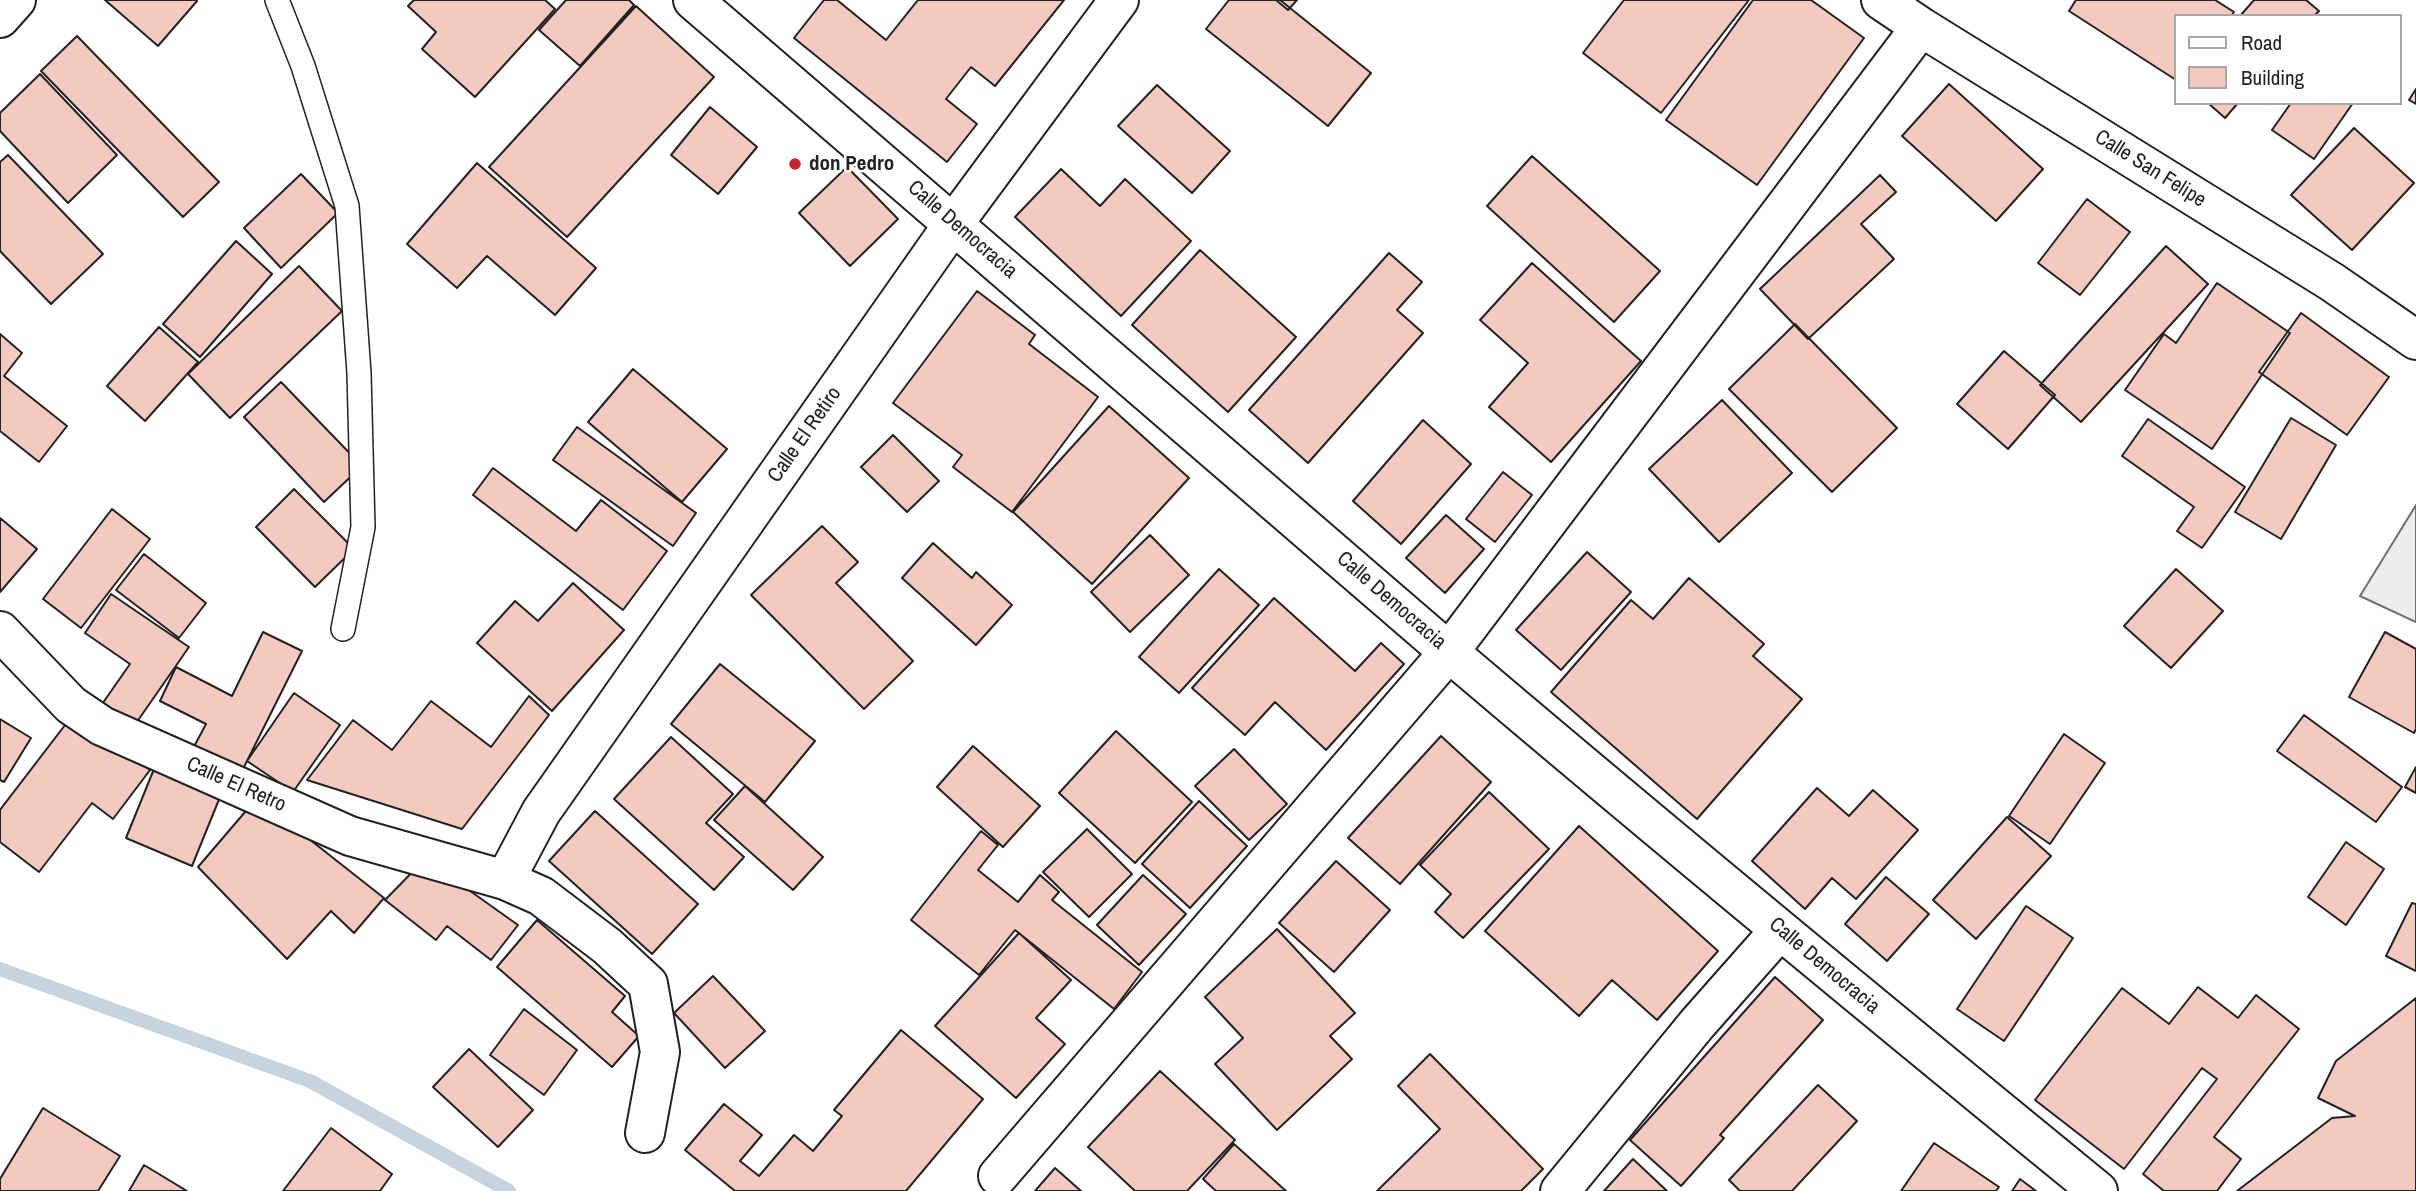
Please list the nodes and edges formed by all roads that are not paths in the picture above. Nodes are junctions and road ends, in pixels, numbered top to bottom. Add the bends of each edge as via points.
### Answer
1 (16, 0) edge
2 (277, 0) edge
3 (693, 0) edge
4 (1119, 0) edge
5 (1881, 0) edge
6 (0, 18) edge
7 (1920, 27) junction
8 (954, 222) junction
9 (2416, 340) edge
10 (343, 629) dead end
11 (0, 631) edge
12 (1449, 652) junction
13 (505, 880) junction
14 (1780, 930) junction
15 (645, 1133) dead end
16 (998, 1176) dead end
17 (1560, 1191) edge
18 (2098, 1191) edge

1 - 6 street
2 - 10 lane via 347,206 359,373 363,527
3 - 8 street, Calle Democracia
4 - 8 street, Calle El Retiro
5 - 7 street, Calle San Felipe
7 - 9 street, Calle San Felipe via 2332,282
7 - 12 street
8 - 12 street, Calle Democracia
8 - 13 street, Calle El Retiro via 541,812
11 - 13 street, Calle El Retro via 71,705 102,726 350,836
12 - 14 street, Calle Democracia
12 - 16 street
13 - 15 street, Calle El Retro via 541,897 607,946 648,984 660,1052
14 - 17 street
14 - 18 street, Calle Democracia

